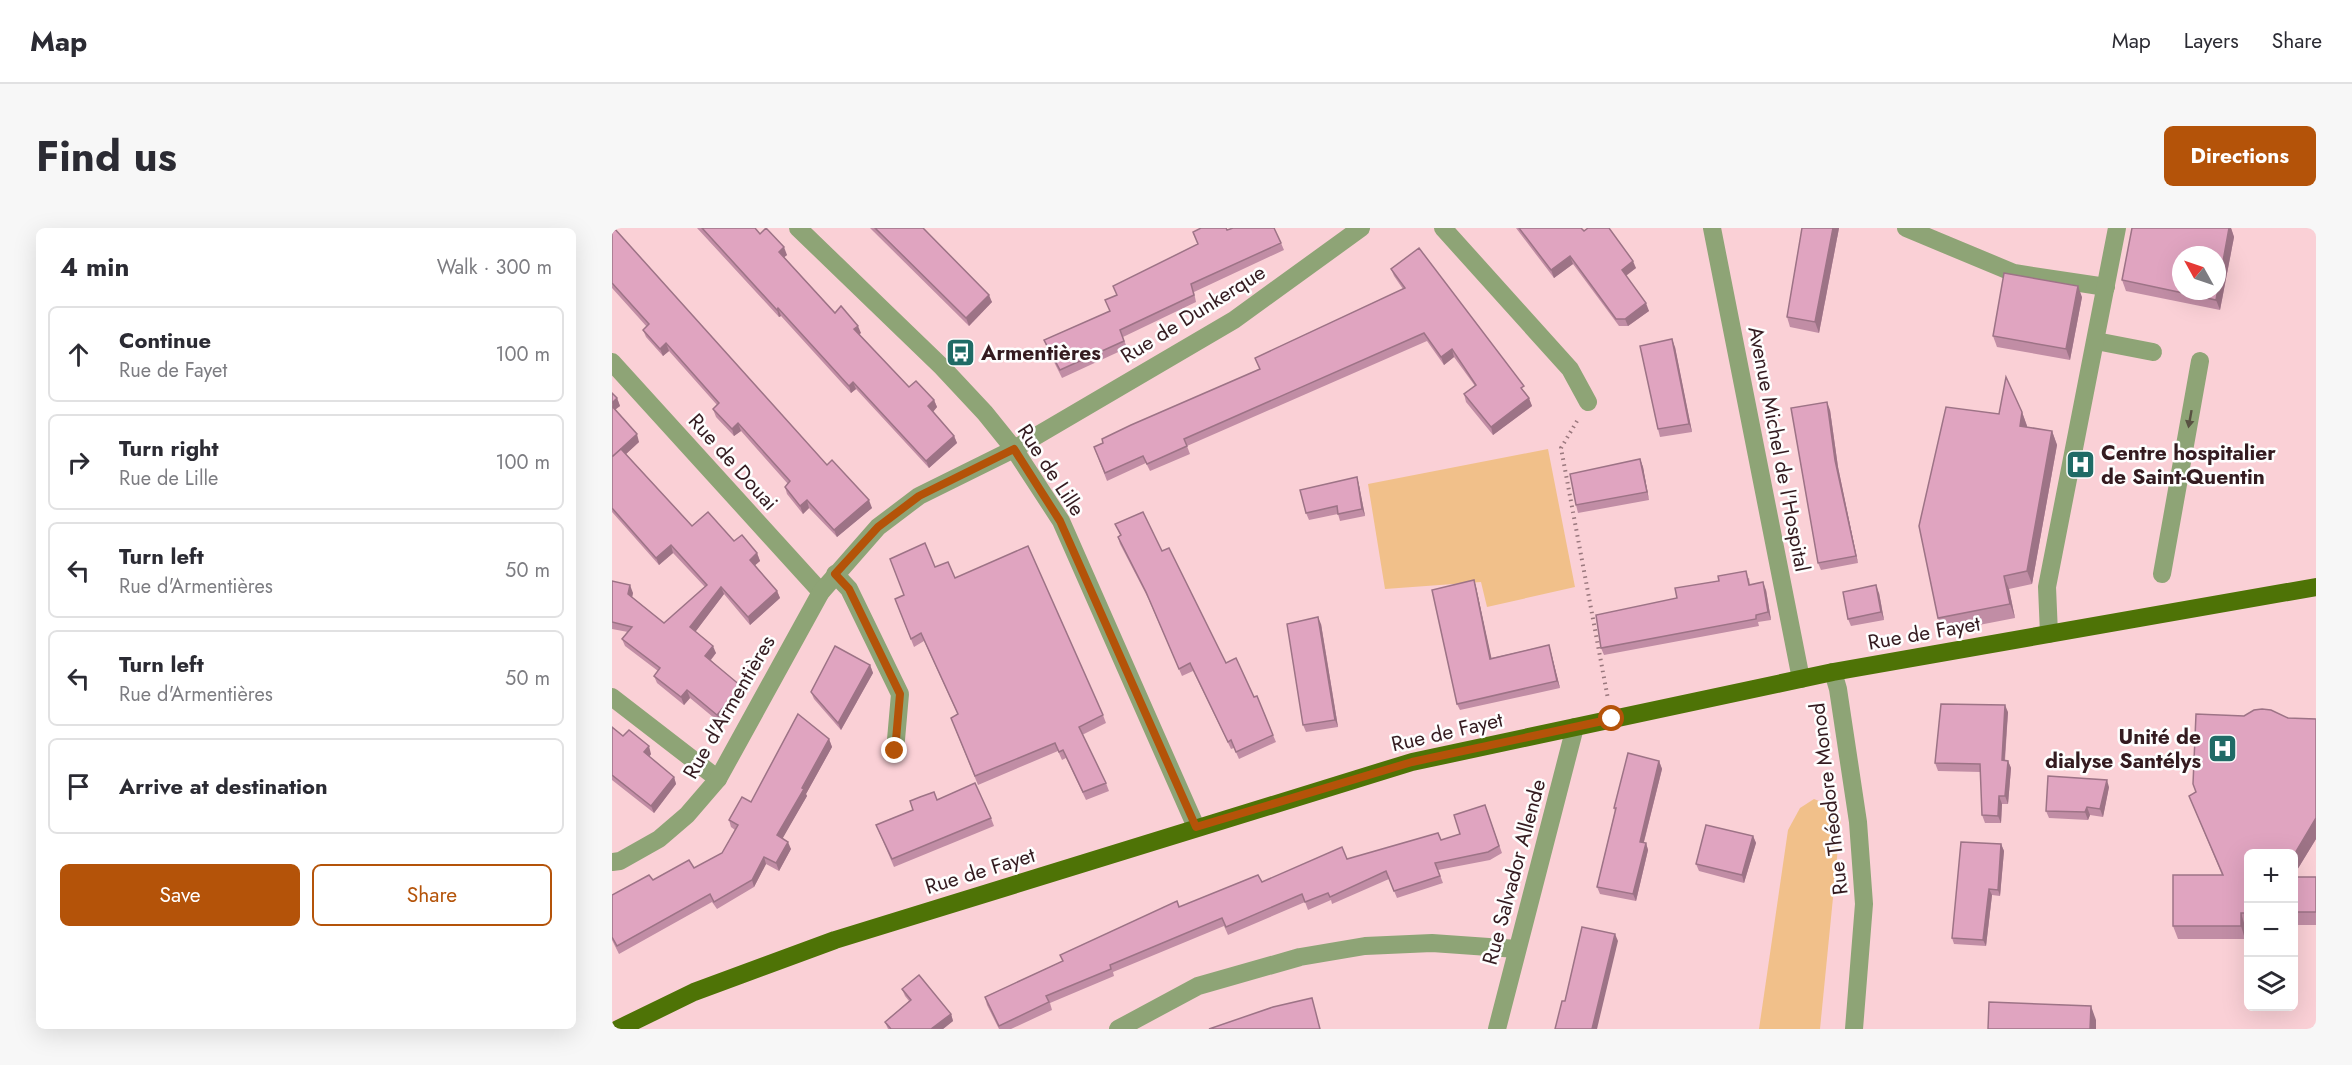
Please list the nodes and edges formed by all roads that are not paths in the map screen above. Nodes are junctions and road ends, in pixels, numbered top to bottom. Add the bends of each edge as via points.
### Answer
1 (798, 228) edge
2 (1360, 228) edge
3 (1443, 228) edge
4 (1712, 228) edge
5 (1906, 228) edge
6 (2117, 228) edge
7 (2106, 287) junction
8 (2096, 341) junction
9 (2153, 352) dead end
10 (2200, 361) dead end
11 (612, 362) edge
12 (1588, 402) road end
13 (1014, 449) junction
14 (835, 574) junction
15 (2162, 574) dead end
16 (2316, 587) edge
17 (821, 592) junction
18 (2049, 634) junction
19 (1833, 672) junction
20 (1801, 679) junction
21 (612, 697) edge
22 (1575, 727) junction
23 (895, 751) dead end
24 (718, 779) junction
25 (1196, 827) junction
26 (612, 862) edge
27 (1516, 949) junction
28 (618, 1029) edge
29 (1118, 1029) edge
30 (1497, 1029) edge
31 (1854, 1029) edge

1 - 13 street, Rue de Lille via 942,367
2 - 13 street, Rue de Dunkerque via 1234,320
3 - 12 street via 1570,369
4 - 20 street, Avenue Michel de l'Hospital
5 - 7 street via 2014,273
6 - 7 street
7 - 8 street
8 - 9 street
8 - 18 street via 2047,587
10 -> 15 street
11 - 17 street, Rue de Douai
13 - 14 street, Rue d'Armentières via 919,496 878,527
13 - 25 street, Rue de Lille via 1060,521
14 - 17 street, Rue d'Armentières
14 - 23 street via 849,589 900,694
16 - 18 main road, Rue de Fayet
17 - 24 street, Rue d'Armentières
18 - 19 main road, Rue de Fayet
19 - 20 main road, Rue de Fayet
19 - 31 street, Rue Théodore Monod via 1858,822 1864,904
20 - 22 main road, Rue de Fayet
21 - 24 street
22 - 25 main road, Rue de Fayet via 1412,762
22 - 27 street, Rue Salvador Allende
24 - 26 street, Rue d'Armentières via 687,815 659,839
25 - 28 main road, Rue de Fayet via 835,940 694,992
27 - 29 street via 1432,943 1365,946 1300,957 1197,986
27 - 30 street, Rue Salvador Allende

